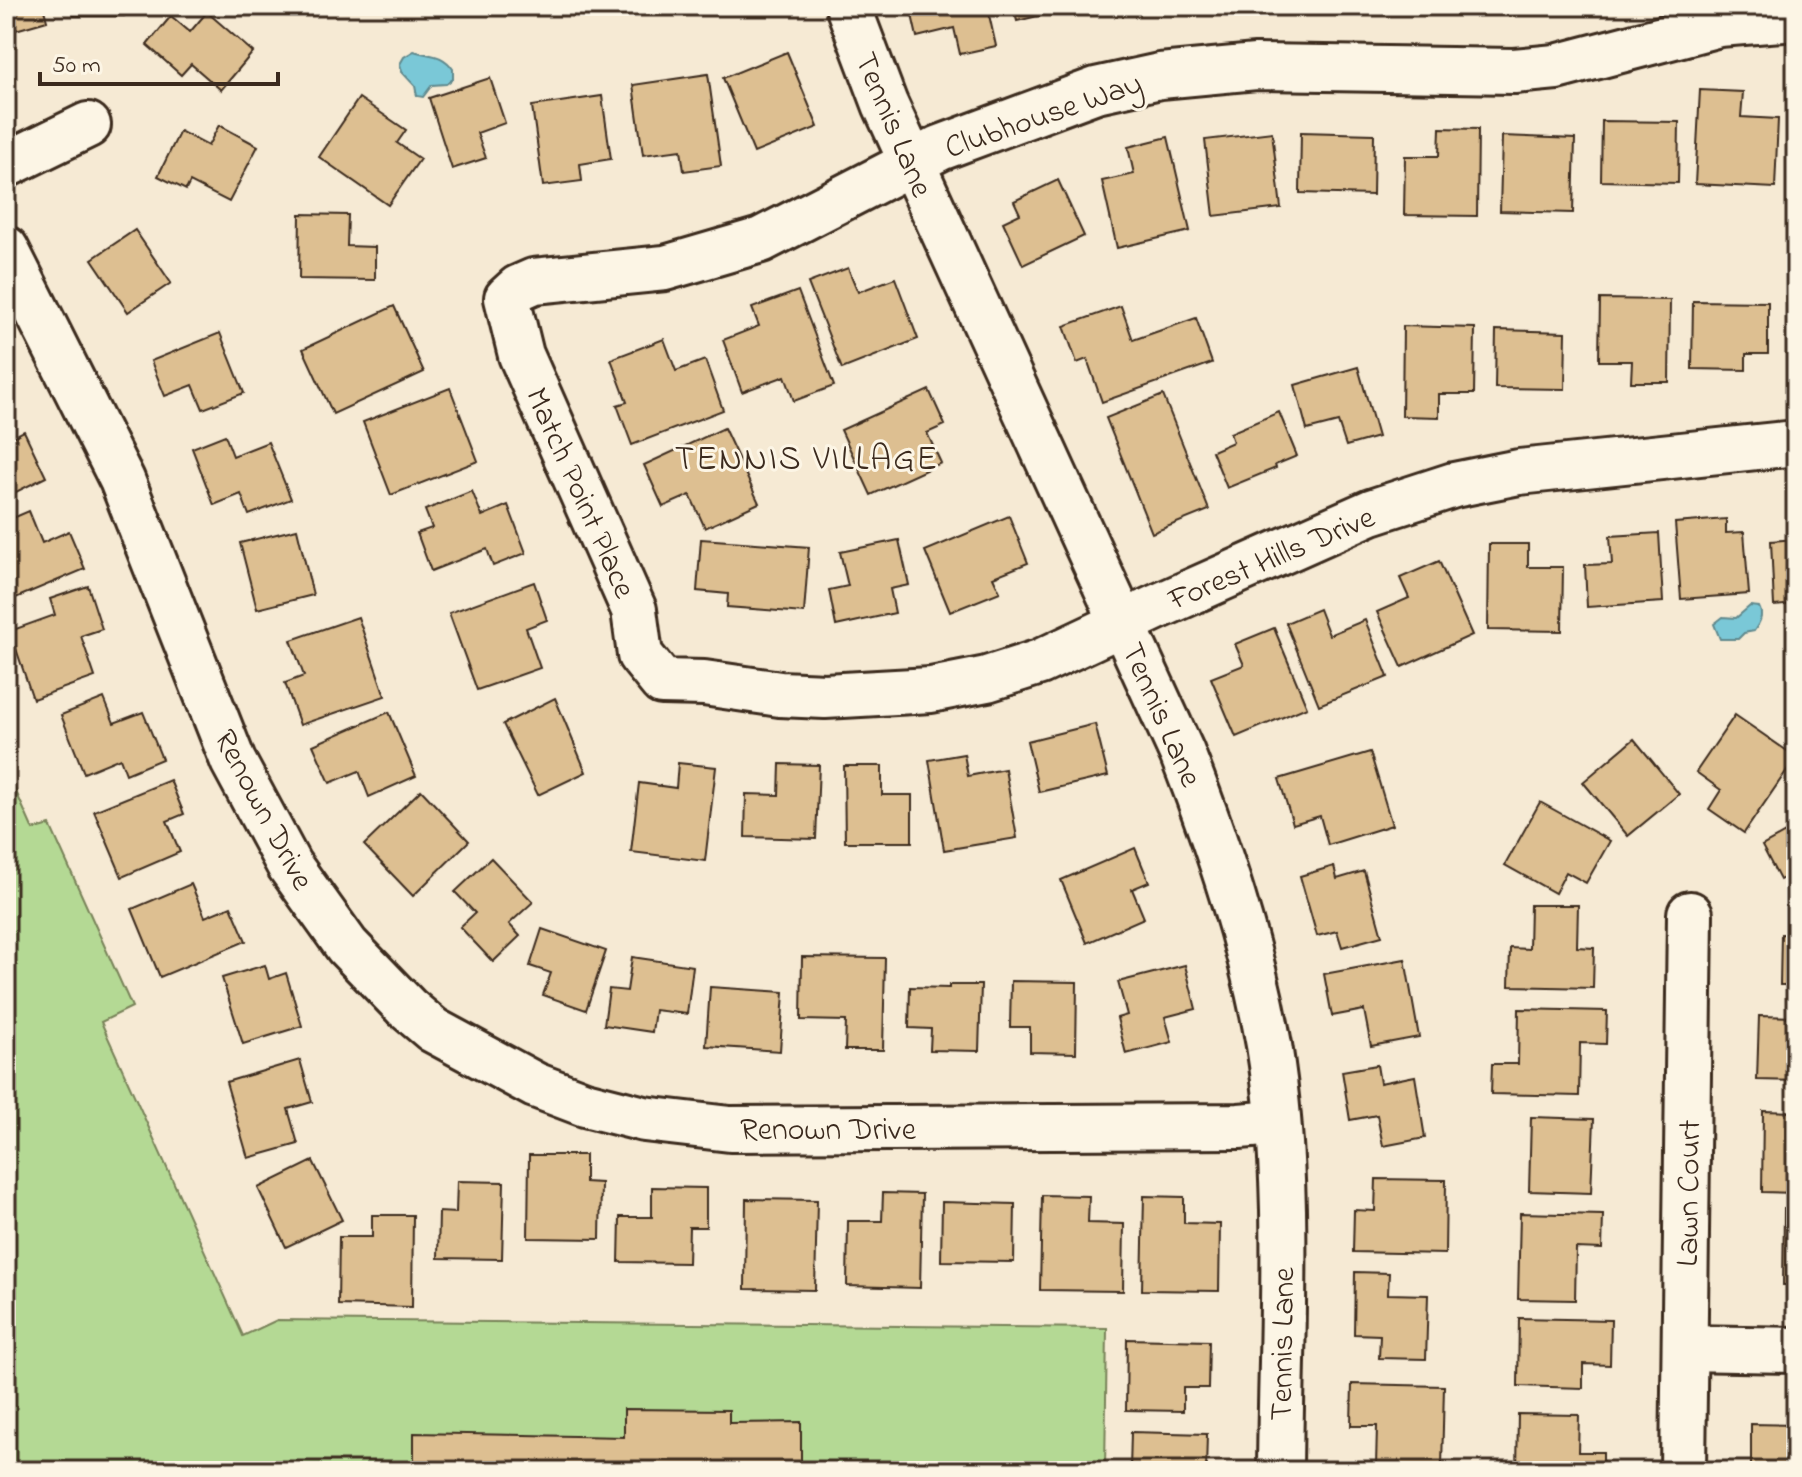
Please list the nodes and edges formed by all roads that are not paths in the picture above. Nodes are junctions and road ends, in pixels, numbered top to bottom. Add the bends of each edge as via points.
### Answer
1 (848, 6) edge
2 (1717, 15) edge
3 (1796, 18) edge
4 (88, 125) dead end
5 (912, 163) junction
6 (6, 165) edge
7 (6, 249) edge
8 (507, 298) joint
9 (1796, 443) edge
10 (1123, 623) junction
11 (662, 682) joint
12 (1690, 914) dead end
13 (1277, 1123) junction
14 (1685, 1348) junction
15 (1796, 1350) edge
16 (1280, 1471) edge
17 (1683, 1471) edge

1 - 5 street, Tennis Lane
2 - 3 street, Clubhouse Way
2 - 5 street, Clubhouse Way via 1556,67 1256,67 1160,76 1096,90
4 - 6 street
5 - 8 street, Clubhouse Way via 761,240 665,268 534,281
5 - 10 street, Tennis Lane
7 - 13 street, Renown Drive via 122,480 233,761 289,865 347,946 433,1030 535,1085 585,1104 644,1119 730,1129
8 - 11 street, Match Point Place via 521,355 634,610 640,655
9 - 10 street, Forest Hills Drive via 1519,472 1454,485 1371,512
10 - 11 street, Forest Hills Drive via 1040,662 931,690 825,696
10 - 13 street, Tennis Lane via 1182,753 1243,928 1269,1045
12 - 14 street, Lawn Court
13 - 16 street, Tennis Lane via 1282,1205
14 - 15 street
14 - 17 street, Lawn Court

